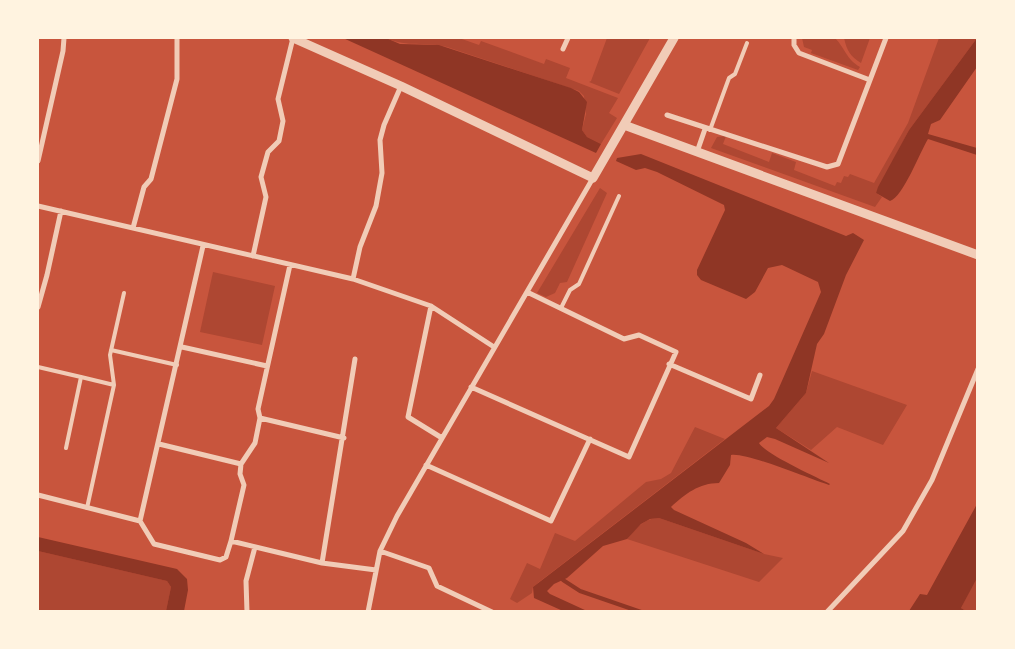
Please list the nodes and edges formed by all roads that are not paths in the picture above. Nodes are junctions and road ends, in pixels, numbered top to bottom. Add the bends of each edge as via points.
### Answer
1 (64, 38) edge
2 (177, 38) edge
3 (293, 38) edge
4 (568, 38) edge
5 (674, 38) edge
6 (794, 38) edge
7 (886, 38) edge
8 (747, 43) dead end
9 (563, 49) dead end
10 (870, 80) junction
11 (401, 86) junction
12 (667, 115) dead end
13 (624, 125) junction
14 (708, 130) junction
15 (697, 153) junction
16 (38, 161) edge
17 (593, 178) junction
18 (619, 196) dead end
19 (38, 206) edge
20 (61, 211) junction
21 (133, 228) junction
22 (204, 246) junction
23 (978, 255) edge
24 (253, 256) junction
25 (290, 265) junction
26 (353, 280) junction
27 (526, 292) junction
28 (124, 293) dead end
29 (431, 306) junction
30 (38, 307) edge
31 (561, 308) junction
32 (182, 347) junction
33 (494, 347) junction
34 (111, 350) junction
35 (355, 359) dead end
36 (670, 364) junction
37 (177, 365) junction
38 (267, 366) junction
39 (38, 367) edge
40 (978, 369) edge
41 (760, 375) dead end
42 (81, 377) junction
43 (114, 386) junction
44 (471, 387) junction
45 (260, 418) junction
46 (344, 438) junction
47 (442, 438) junction
48 (590, 439) junction
49 (159, 444) junction
50 (66, 448) dead end
51 (241, 464) junction
52 (426, 465) junction
53 (38, 495) edge
54 (87, 508) junction
55 (140, 522) junction
56 (231, 540) junction
57 (254, 547) junction
58 (380, 551) junction
59 (322, 563) junction
60 (376, 570) junction
61 (247, 612) edge
62 (368, 612) edge
63 (492, 612) edge
64 (827, 612) edge

1 - 16 street
2 - 21 street via 177,79 151,178 144,187
3 - 11 street
3 - 24 street via 278,99 282,121 279,140 268,152 261,178 266,197
4 - 9 street
5 - 13 street
6 - 10 street via 799,52
7 - 10 street
8 - 14 lane
10 - 14 street via 838,164 827,167 724,132
11 - 17 street
11 - 26 street via 380,140 382,173 376,206 360,247
12 - 14 street
13 - 15 street
13 - 17 street
14 - 15 street
15 - 23 street
17 - 27 street
18 - 31 lane via 579,284 570,290
19 - 20 street
20 - 21 street
20 - 30 street
21 - 22 street
22 - 24 street
22 - 32 street
24 - 25 street
25 - 26 street
25 - 38 street
26 - 29 street
27 - 31 street
27 - 33 street
28 - 34 lane
29 - 33 street
29 - 47 street via 408,417
31 - 36 street via 624,339 639,335 676,352
32 - 37 street
32 - 38 street
33 - 44 street
34 - 37 lane
34 - 43 lane
35 - 46 street via 346,404
36 - 41 street via 751,399
36 - 48 street via 629,457
37 - 49 street
38 - 45 street via 258,409
39 - 42 lane
40 - 64 street via 932,480 903,531
42 - 43 lane
42 - 50 lane
43 - 54 lane
44 - 47 street
44 - 48 street
45 - 46 street
45 - 51 street via 255,443
46 - 59 street
47 - 52 street
48 - 52 street via 551,521
49 - 51 street
49 - 55 street
51 - 56 street via 244,485
52 - 58 street
53 - 54 street
54 - 55 street
55 - 56 street via 154,544 220,560 226,557
56 - 57 street
57 - 59 street
57 - 61 street via 246,581
58 - 60 street
58 - 63 street via 429,568 438,586
59 - 60 street
60 - 62 street

